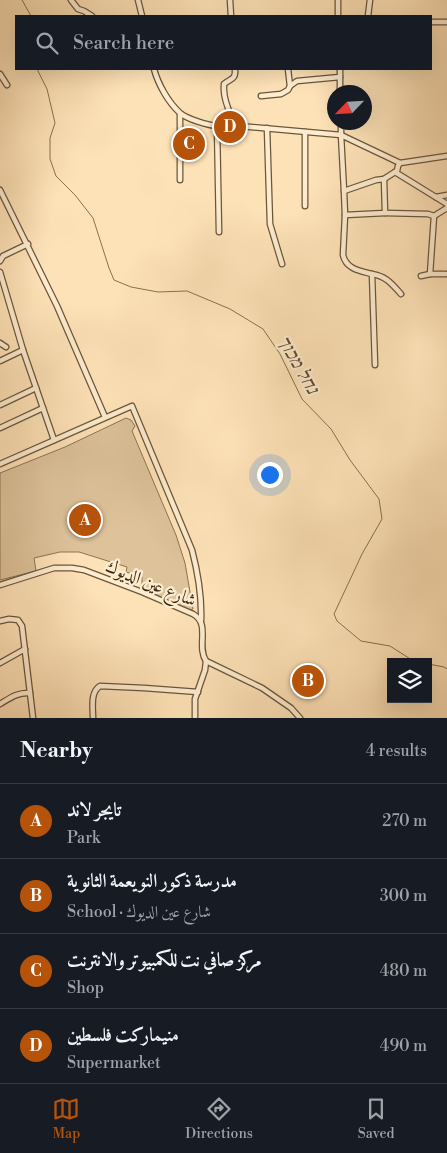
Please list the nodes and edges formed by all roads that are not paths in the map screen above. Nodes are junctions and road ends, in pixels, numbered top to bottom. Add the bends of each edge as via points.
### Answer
1 (71, 0) edge
2 (138, 0) edge
3 (230, 0) edge
4 (338, 0) edge
5 (370, 0) edge
6 (90, 15) edge
7 (142, 15) edge
8 (231, 15) edge
9 (338, 15) edge
10 (368, 15) edge
11 (432, 22) edge
12 (447, 22) edge
13 (154, 70) edge
14 (235, 70) edge
15 (288, 70) edge
16 (340, 70) edge
17 (0, 74) edge
18 (340, 78) junction
19 (7, 85) dead end
20 (340, 85) edge
21 (290, 86) junction
22 (261, 96) dead end
23 (180, 114) junction
24 (229, 125) junction
25 (217, 126) junction
26 (267, 128) junction
27 (341, 130) edge
28 (305, 132) junction
29 (341, 134) junction
30 (447, 156) edge
31 (400, 162) junction
32 (395, 172) junction
33 (384, 179) junction
34 (180, 180) dead end
35 (0, 190) edge
36 (344, 191) junction
37 (447, 195) edge
38 (436, 197) junction
39 (305, 206) dead end
40 (447, 206) edge
41 (385, 213) junction
42 (345, 215) junction
43 (434, 216) junction
44 (219, 232) dead end
45 (28, 244) junction
46 (0, 261) edge
47 (282, 264) dead end
48 (0, 272) edge
49 (372, 274) junction
50 (430, 274) junction
51 (446, 274) edge
52 (421, 276) dead end
53 (401, 294) dead end
54 (0, 343) edge
55 (6, 347) dead end
56 (23, 350) junction
57 (0, 360) edge
58 (375, 365) dead end
59 (36, 388) junction
60 (0, 405) edge
61 (43, 408) junction
62 (105, 418) junction
63 (0, 428) edge
64 (54, 440) junction
65 (0, 464) edge
66 (0, 584) edge
67 (0, 621) edge
68 (201, 621) junction
69 (25, 649) junction
70 (206, 660) junction
71 (0, 664) edge
72 (198, 692) junction
73 (30, 693) junction
74 (0, 704) edge
75 (32, 718) edge
76 (93, 718) edge
77 (195, 718) edge
78 (300, 718) edge

1 - 6 street via 78,10
2 - 7 street
3 - 8 street
4 - 9 street
5 - 10 street
11 - 12 street
13 - 23 street via 161,87
14 - 24 street via 232,80 224,84
15 - 21 street
16 - 18 street
17 - 19 street
18 - 20 street
18 - 21 street via 297,81
21 - 22 street via 280,94
23 - 25 street
23 - 34 street
24 - 25 street
24 - 26 street
25 - 44 street
26 - 28 street
26 - 47 street via 270,224
27 - 29 street
28 - 29 street
28 - 39 street
29 - 31 street
29 - 36 street
30 - 31 street
31 - 32 street
32 - 33 street
32 - 38 street
33 - 36 street
33 - 41 street
35 - 45 street
36 - 42 street
37 - 38 street
38 - 40 street
40 - 43 street
41 - 42 street
41 - 43 street
42 - 49 street via 344,260 351,267
43 - 50 street
45 - 46 street
45 - 62 street
48 - 56 street
49 - 53 street via 385,278
49 - 58 street
50 - 51 street
50 - 52 street
54 - 55 street
56 - 57 street
56 - 59 street
59 - 60 street
59 - 61 street
61 - 63 street
61 - 64 street
62 - 64 street
62 - 68 street via 132,406 192,550 202,606
64 - 65 street
66 - 68 street, شارع عين الديوك via 54,568 84,570 162,600
67 - 69 street via 18,620
68 - 70 street, شارع عين الديوك
69 - 71 street
69 - 73 street
70 - 72 street
70 - 78 street via 262,688
72 - 76 street via 100,686 94,692
72 - 77 street
73 - 74 street via 22,692
73 - 75 street

